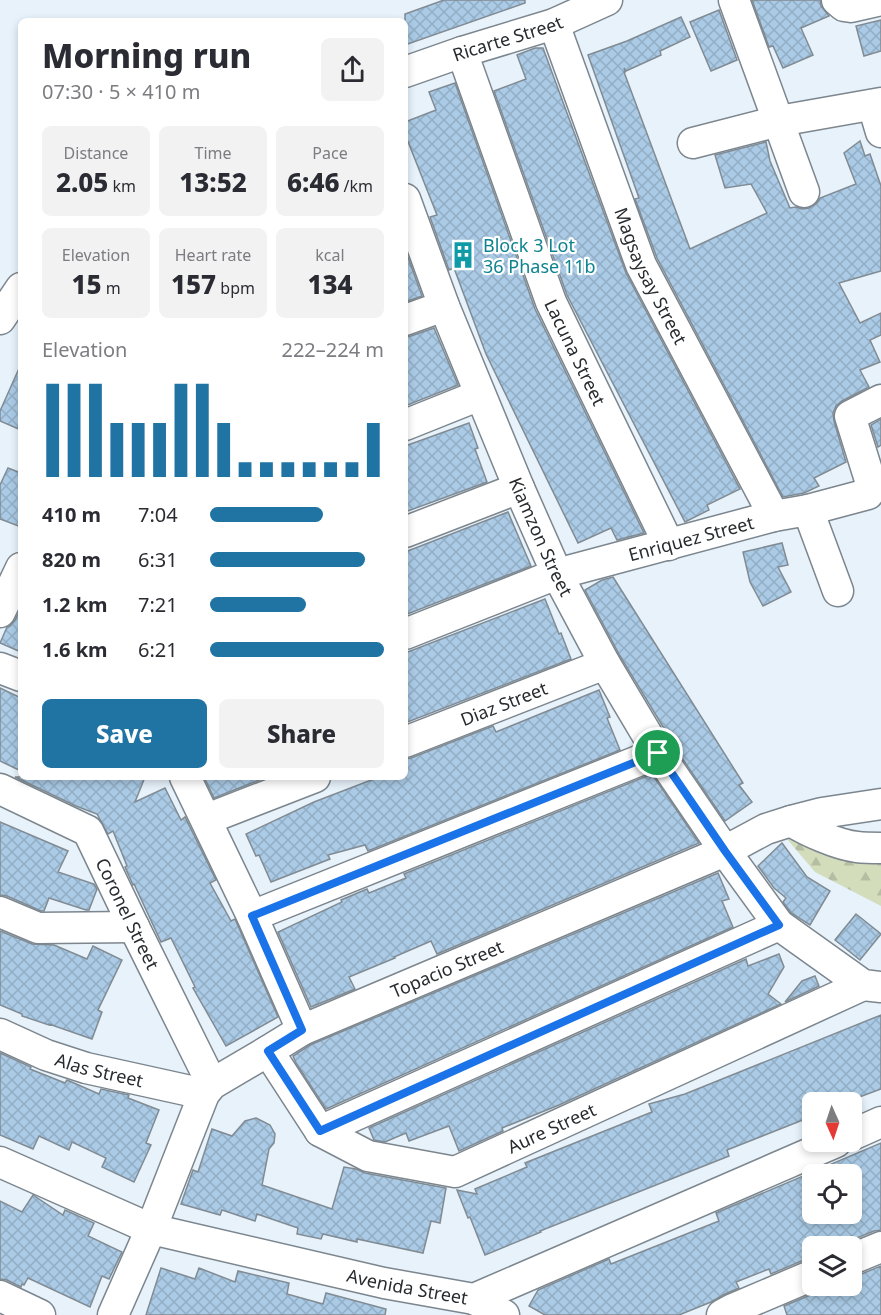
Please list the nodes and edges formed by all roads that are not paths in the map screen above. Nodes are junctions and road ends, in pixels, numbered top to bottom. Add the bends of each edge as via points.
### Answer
1 (607, 0) edge
2 (735, 0) edge
3 (837, 0) edge
4 (881, 0) edge
5 (554, 24) junction
6 (462, 52) junction
7 (408, 71) edge
8 (878, 113) edge
9 (779, 121) junction
10 (693, 143) dead end
11 (804, 192) dead end
12 (408, 207) edge
13 (18, 292) edge
14 (444, 306) junction
15 (0, 319) edge
16 (408, 319) edge
17 (480, 395) junction
18 (881, 400) edge
19 (408, 424) edge
20 (519, 488) junction
21 (808, 510) junction
22 (774, 516) junction
23 (408, 531) edge
24 (669, 545) junction
25 (557, 574) junction
26 (18, 579) edge
27 (838, 591) dead end
28 (0, 612) edge
29 (408, 633) edge
30 (605, 664) junction
31 (0, 668) edge
32 (18, 675) edge
33 (408, 741) edge
34 (658, 753) junction
35 (187, 780) edge
36 (307, 780) edge
37 (0, 789) edge
38 (881, 804) edge
39 (207, 819) junction
40 (791, 821) junction
41 (881, 848) edge
42 (725, 851) junction
43 (0, 912) edge
44 (252, 916) junction
45 (779, 925) junction
46 (134, 927) junction
47 (872, 986) edge
48 (302, 1030) junction
49 (0, 1034) edge
50 (268, 1051) junction
51 (208, 1089) junction
52 (881, 1122) edge
53 (320, 1131) junction
54 (862, 1131) edge
55 (813, 1152) edge
56 (0, 1162) edge
57 (151, 1229) junction
58 (881, 1247) edge
59 (862, 1255) edge
60 (802, 1280) edge
61 (0, 1296) edge
62 (474, 1299) junction
63 (732, 1313) edge
64 (40, 1315) edge
65 (113, 1315) edge
66 (504, 1315) edge

1 - 5 street, Ricarte Street
2 - 9 street
3 - 4 street via 851,7
5 - 6 street, Ricarte Street
5 - 22 street, Magsaysay Street via 641,265
6 - 7 street, Ricarte Street
6 - 24 street, Lacuna Street via 551,302
8 - 9 street
9 - 10 street
9 - 11 street
12 - 14 street, Kiamzon Street
13 - 15 street
14 - 16 street
14 - 17 street, Kiamzon Street
17 - 19 street
17 - 20 street, Kiamzon Street
18 - 21 street, Enriquez Street via 850,416 872,488 868,494
20 - 23 street
20 - 25 street, Kiamzon Street
21 - 22 street, Enriquez Street
21 - 27 street
22 - 24 street, Enriquez Street
24 - 25 street, Enriquez Street
25 - 29 street, Enriquez Street
25 - 30 street, Kiamzon Street
26 - 28 street
30 - 33 street, Diaz Street
30 - 34 street, Kiamzon Street
31 - 32 street
34 - 42 street, Kiamzon Street
34 - 44 street
35 - 39 street
36 - 39 street
37 - 46 street, Coronel Street via 88,831
38 - 40 street, Topacio Street
39 - 44 street
40 - 41 street via 839,843
40 - 42 street, Topacio Street via 766,829
42 - 45 street
42 - 48 street, Topacio Street
43 - 46 street via 38,928
44 - 48 street
45 - 47 street
45 - 53 street
46 - 51 street, Coronel Street
47 - 53 street, Aure Street via 455,1172 368,1156
48 - 50 street, Topacio Street
49 - 51 street, Alas Street via 86,1068
50 - 51 street, Topacio Street
50 - 53 street, Aure Street
51 - 57 street
52 - 54 street
55 - 62 street, Avenida Street
56 - 57 street, Avenida Street
57 - 62 street, Avenida Street via 384,1283
57 - 65 street
58 - 59 street
60 - 63 street
61 - 64 street
62 - 66 street

